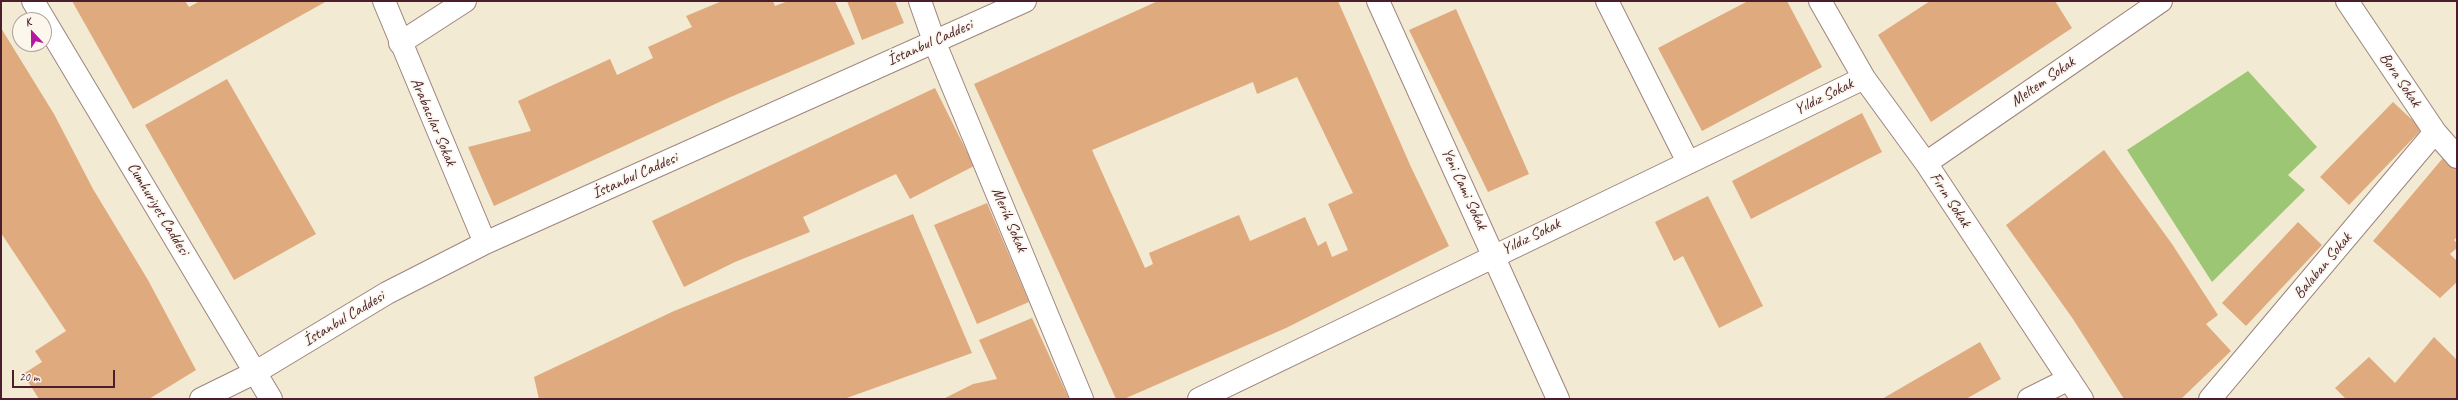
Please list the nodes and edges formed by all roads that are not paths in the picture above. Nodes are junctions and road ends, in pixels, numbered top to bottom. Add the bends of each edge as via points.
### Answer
1 (32, 1) edge
2 (384, 1) edge
3 (466, 1) edge
4 (920, 1) edge
5 (1025, 1) edge
6 (1378, 1) edge
7 (1607, 1) edge
8 (1820, 1) edge
9 (2161, 1) edge
10 (2347, 1) edge
11 (934, 41) junction
12 (400, 43) junction
13 (1864, 78) junction
14 (2435, 132) junction
15 (2457, 157) edge
16 (1688, 162) junction
17 (1926, 163) junction
18 (485, 243) junction
19 (1494, 255) junction
20 (256, 372) junction
21 (2069, 379) junction
22 (201, 399) edge
23 (271, 399) edge
24 (1082, 399) edge
25 (1199, 399) edge
26 (1558, 399) edge
27 (2029, 399) edge
28 (2082, 399) edge
29 (2210, 399) edge

1 - 20 street, Cumhuriyet Caddesi
2 - 12 street, Arabacılar Sokak
3 - 12 street
4 - 11 street, Merih Sokak
5 - 11 street, İstanbul Caddesi
6 - 19 street, Yeni Cami Sokak
7 - 16 street
8 - 13 street, Fırın Sokak
9 - 17 street, Meltem Sokak
10 - 14 street, Bora Sokak
11 - 18 street, İstanbul Caddesi
11 - 24 street, Merih Sokak
12 - 18 street, Arabacılar Sokak
13 - 16 street, Yıldız Sokak
13 - 17 street, Fırın Sokak
14 - 15 street, Bora Sokak
14 - 29 street, Balaban Sokak
16 - 19 street, Yıldız Sokak
17 - 21 street, Fırın Sokak
18 - 20 street, İstanbul Caddesi via 387,293
19 - 25 street, Yıldız Sokak
19 - 26 street, Yeni Cami Sokak
20 - 22 street, İstanbul Caddesi
20 - 23 street, Cumhuriyet Caddesi
21 - 27 street
21 - 28 street, Fırın Sokak

